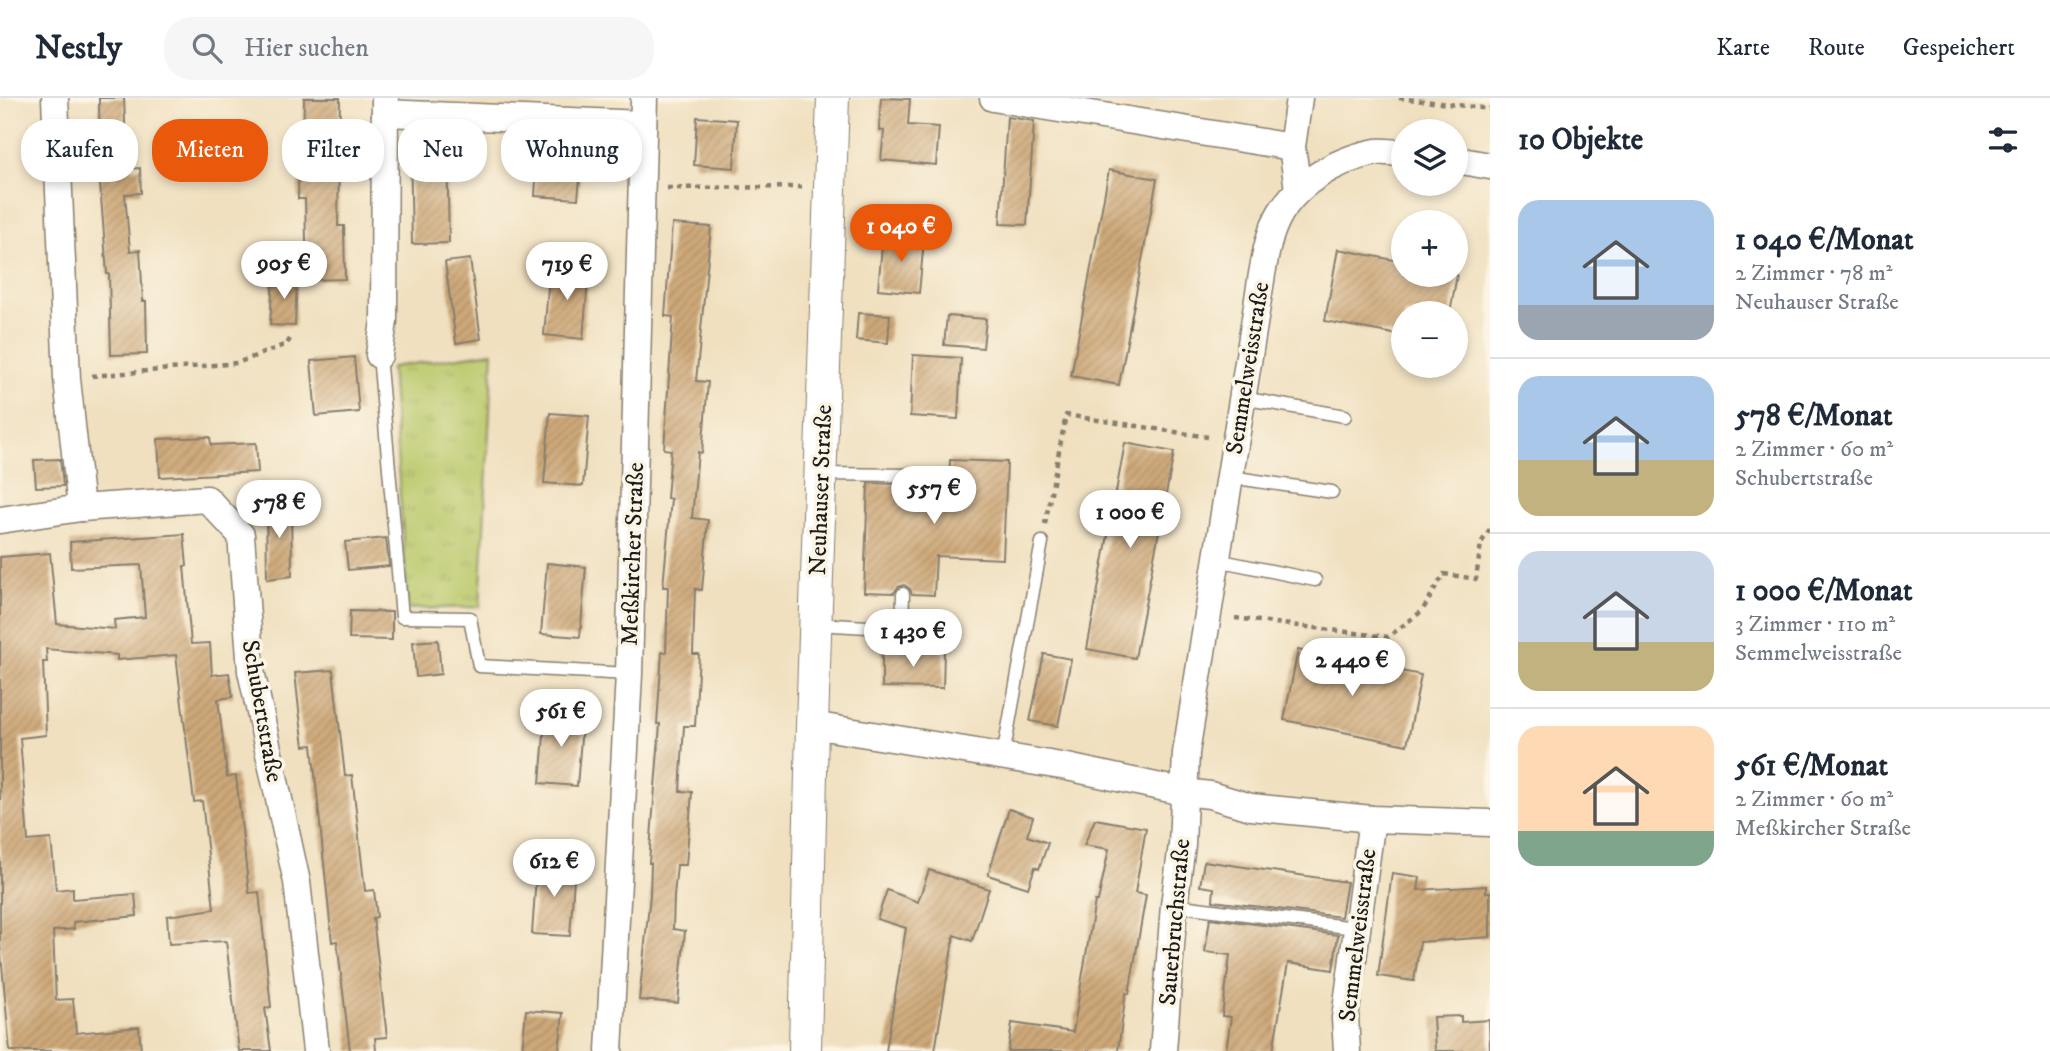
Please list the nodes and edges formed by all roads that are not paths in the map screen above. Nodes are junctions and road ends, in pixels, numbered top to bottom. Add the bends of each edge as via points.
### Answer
1 (55, 98) edge
2 (834, 98) edge
3 (993, 98) edge
4 (1299, 98) edge
5 (385, 106) edge
6 (644, 111) edge
7 (1292, 147) junction
8 (1391, 152) edge
9 (1468, 162) edge
10 (1490, 166) edge
11 (1298, 189) junction
12 (379, 355) joint
13 (1242, 398) junction
14 (1345, 416) dead end
15 (821, 474) junction
16 (1230, 477) junction
17 (908, 483) dead end
18 (1332, 492) dead end
19 (81, 509) junction
20 (0, 520) edge
21 (1042, 542) road end
22 (1217, 560) junction
23 (1315, 580) dead end
24 (903, 594) dead end
25 (816, 624) junction
26 (629, 674) junction
27 (812, 725) junction
28 (1003, 757) junction
29 (1184, 792) junction
30 (1372, 819) junction
31 (1490, 823) edge
32 (1174, 905) junction
33 (1355, 928) junction
34 (316, 1051) edge
35 (609, 1051) edge
36 (805, 1051) edge
37 (1163, 1051) edge
38 (1347, 1051) edge

1 - 19 street via 67,379
2 - 15 street, Neuhauser Straße
3 - 7 street
4 - 7 street
5 - 6 street
5 - 12 street via 384,321
6 - 26 street, Meßkircher Straße
7 - 11 street
8 - 11 street, Semmelweisstraße via 1349,160
9 - 10 street
11 - 13 street, Semmelweisstraße via 1273,228
12 - 26 lane via 402,617 470,618 479,666
13 - 14 lane
13 - 16 street, Semmelweisstraße
15 - 17 lane via 908,475
15 - 25 street, Neuhauser Straße
16 - 18 lane
16 - 22 street, Semmelweisstraße
19 - 20 street
19 - 34 street, Schubertstraße via 207,499 241,535 251,671 297,882
21 - 28 lane
22 - 23 lane
22 - 29 street, Semmelweisstraße via 1186,753
24 - 25 lane via 902,629
25 - 27 street, Neuhauser Straße
26 - 35 street, Meßkircher Straße
27 - 28 street, Semmelweisstraße
27 - 36 street, Neuhauser Straße
28 - 29 street, Semmelweisstraße
29 - 30 street, Semmelweisstraße via 1251,807
29 - 32 street, Sauerbruchstraße
30 - 31 street, Semmelweisstraße
30 - 33 street, Semmelweisstraße
32 - 33 lane
32 - 37 street, Sauerbruchstraße
33 - 38 street, Semmelweisstraße via 1345,1018

